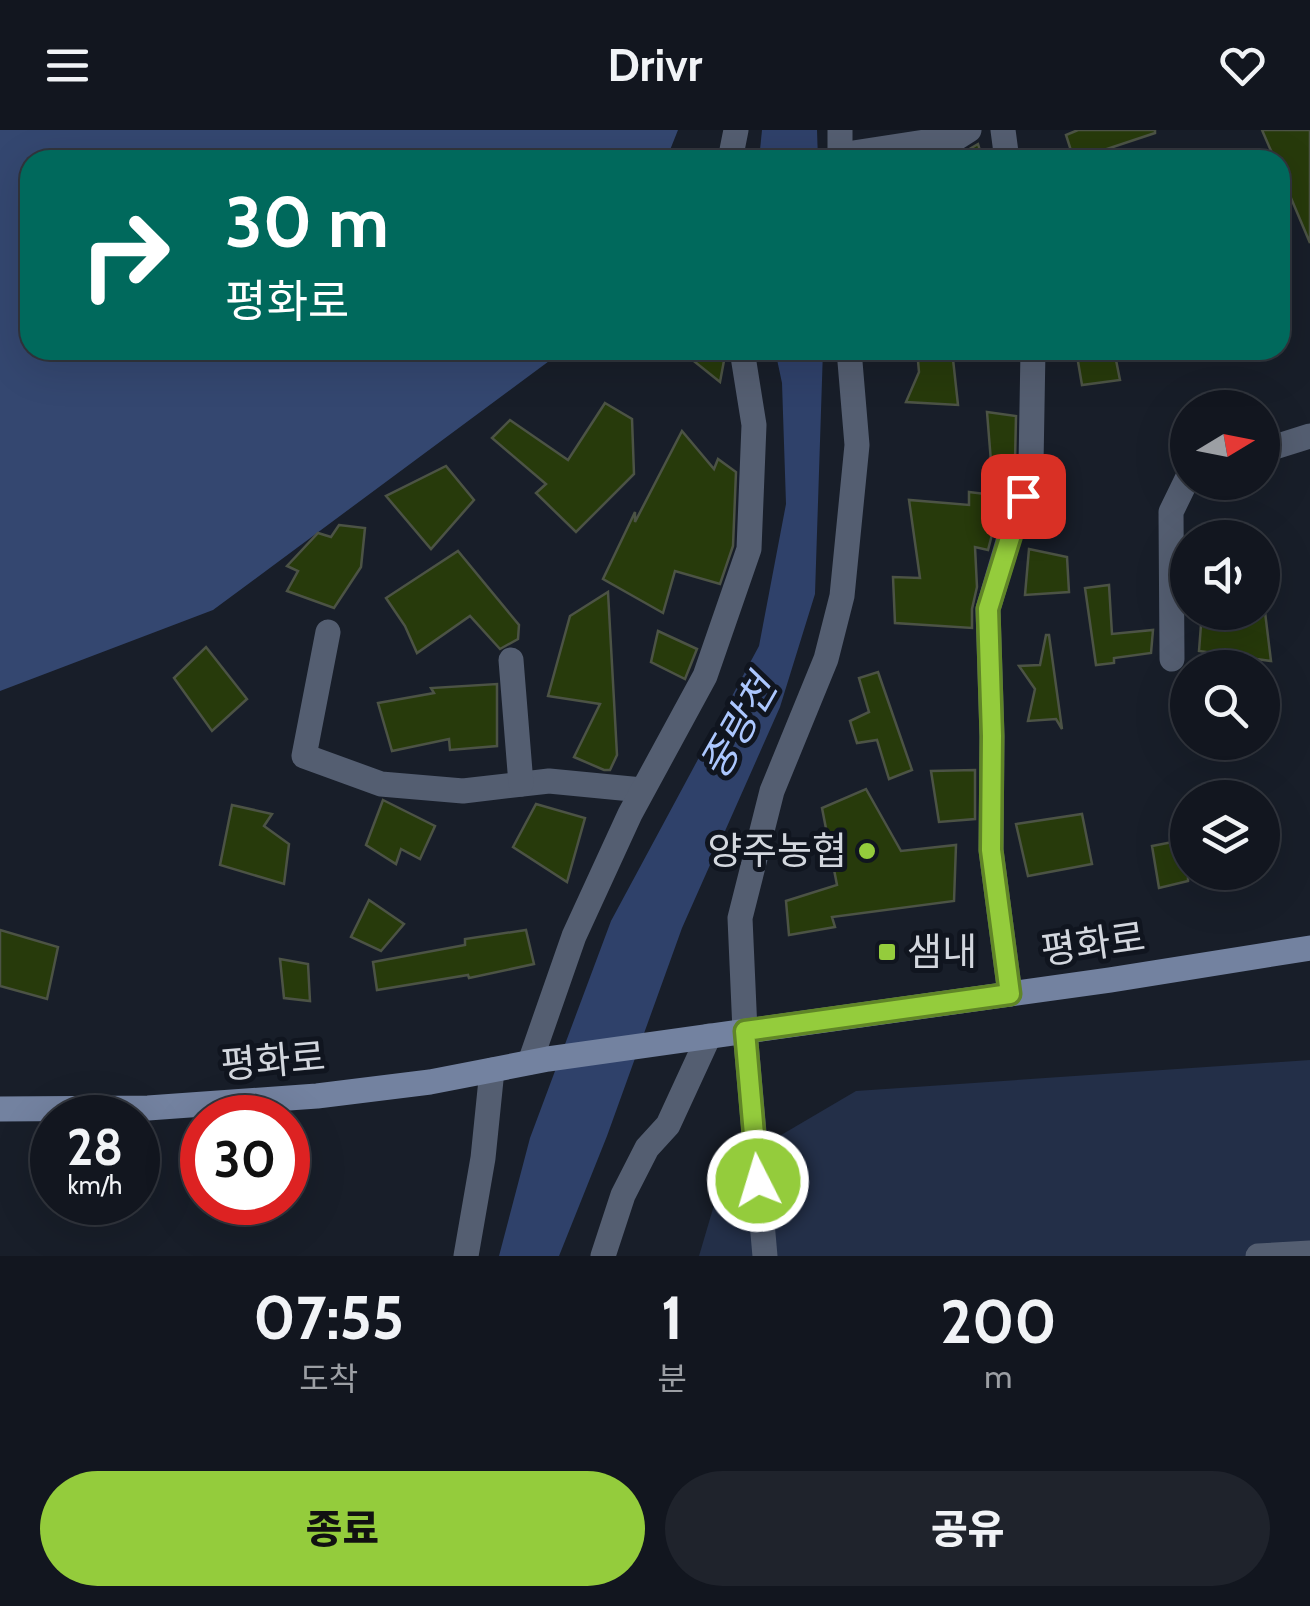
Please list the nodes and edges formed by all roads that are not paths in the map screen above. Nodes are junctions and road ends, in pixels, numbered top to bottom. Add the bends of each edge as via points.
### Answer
1 (968, 130) edge
2 (840, 148) edge
3 (744, 360) edge
4 (850, 360) edge
5 (1033, 360) edge
6 (1310, 436) edge
7 (1280, 445) edge
8 (1177, 500) edge
9 (328, 632) dead end
10 (1172, 650) edge
11 (511, 660) dead end
12 (521, 784) junction
13 (642, 790) junction
14 (1310, 948) edge
15 (1010, 994) junction
16 (745, 1031) junction
17 (709, 1036) junction
18 (539, 1060) junction
19 (492, 1070) junction
20 (0, 1109) edge
21 (1310, 1253) edge
22 (466, 1256) edge
23 (603, 1256) edge
24 (765, 1256) edge
25 (1258, 1256) edge

1 - 2 street via 958,137
3 - 13 street via 754,425 749,549 704,676
4 - 16 street via 857,445 842,596 826,659 772,791 740,918
5 - 15 street via 1032,464 988,609 991,850
6 - 7 street
8 - 10 street via 1171,512
9 - 12 street via 304,756 382,784 463,790
11 - 12 street
12 - 13 street
13 - 18 street via 574,936
14 - 15 main road, 평화로
15 - 16 main road, 평화로
16 - 17 main road, 평화로
16 - 24 street
17 - 18 main road, 평화로
17 - 23 street via 668,1125 647,1148 624,1195
18 - 19 main road, 평화로
19 - 20 main road, 평화로 via 317,1096 148,1108
19 - 22 street
21 - 25 street

